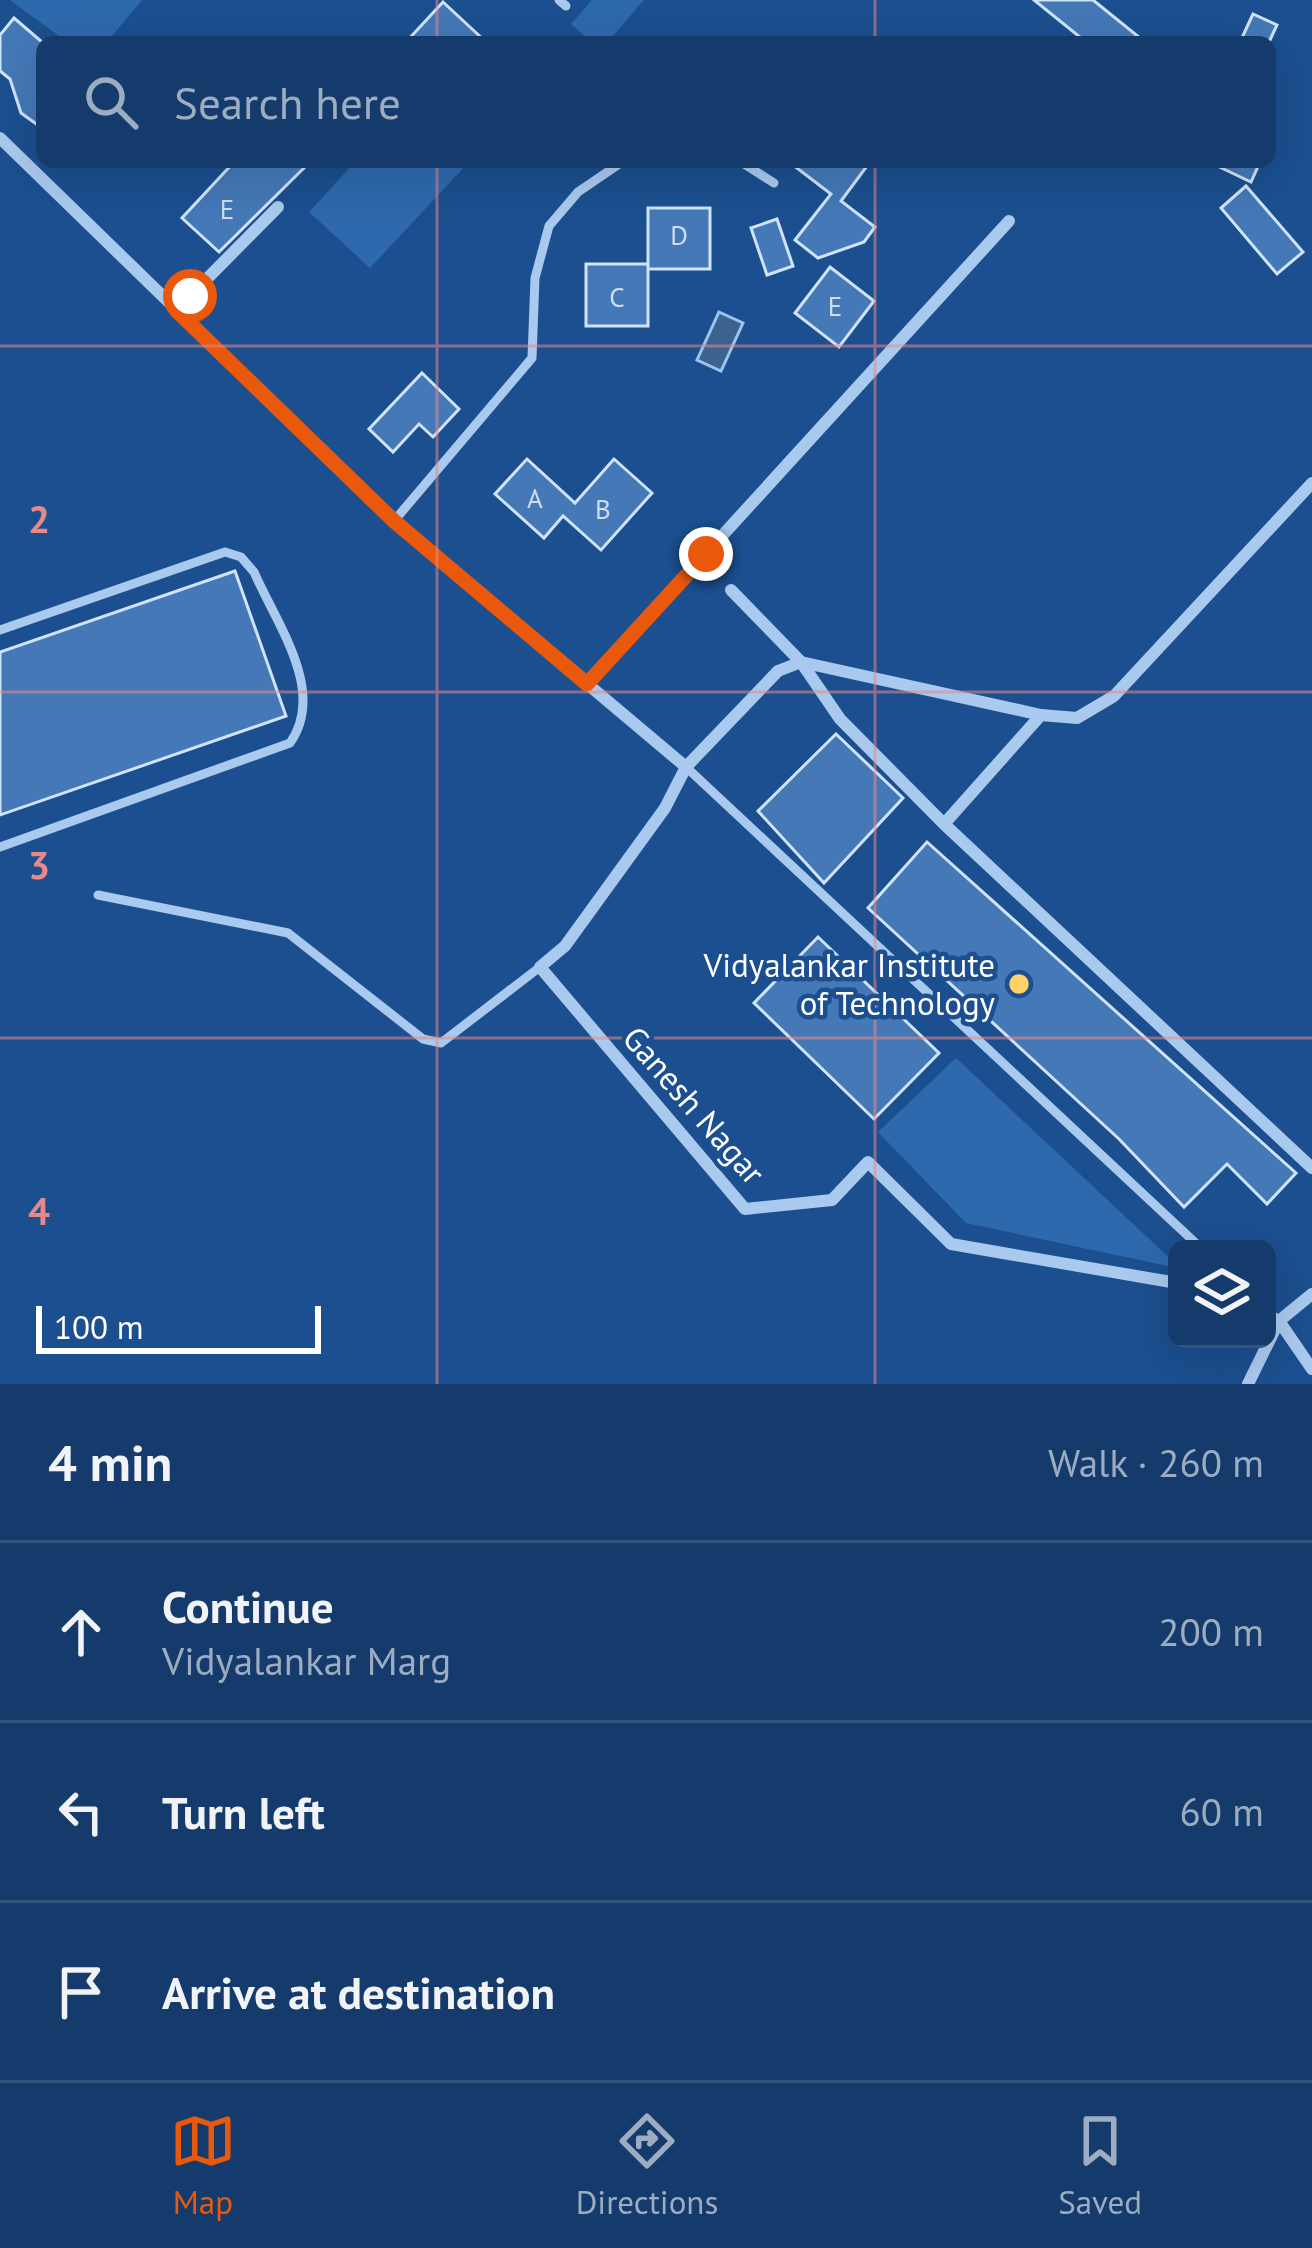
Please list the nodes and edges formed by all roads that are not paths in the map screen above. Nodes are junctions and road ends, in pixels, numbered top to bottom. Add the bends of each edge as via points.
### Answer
1 (0, 138) edge
2 (613, 168) edge
3 (750, 168) edge
4 (774, 183) dead end
5 (278, 207) dead end
6 (1009, 221) dead end
7 (176, 310) junction
8 (1312, 482) edge
9 (394, 521) junction
10 (731, 590) dead end
11 (0, 630) edge
12 (801, 662) junction
13 (587, 684) junction
14 (1042, 715) junction
15 (686, 767) junction
16 (944, 824) junction
17 (0, 847) edge
18 (98, 895) dead end
19 (540, 967) junction
20 (1312, 1168) edge
21 (1192, 1240) edge
22 (1168, 1281) edge
23 (1312, 1294) edge
24 (1276, 1318) edge
25 (1279, 1321) junction
26 (1312, 1369) edge
27 (1248, 1384) edge

1 - 7 street
2 - 9 lane via 549,226 537,263 532,358
3 - 4 lane
5 - 7 street
6 - 13 street
7 - 9 street
8 - 14 street via 1114,696 1077,718
9 - 13 street
10 - 12 street
11 - 17 lane via 225,552 242,557 305,692 306,721 290,742
12 - 14 street
12 - 15 street via 778,671
12 - 16 street via 840,719
13 - 15 street
14 - 16 street
15 - 19 street via 565,946
15 - 21 lane
16 - 20 street
18 - 19 lane via 288,932 423,1039 441,1043
19 - 22 street, Ganesh Nagar via 745,1209 832,1200 868,1162 951,1244
23 - 25 street
24 - 25 lane
25 - 26 street
25 - 27 street

